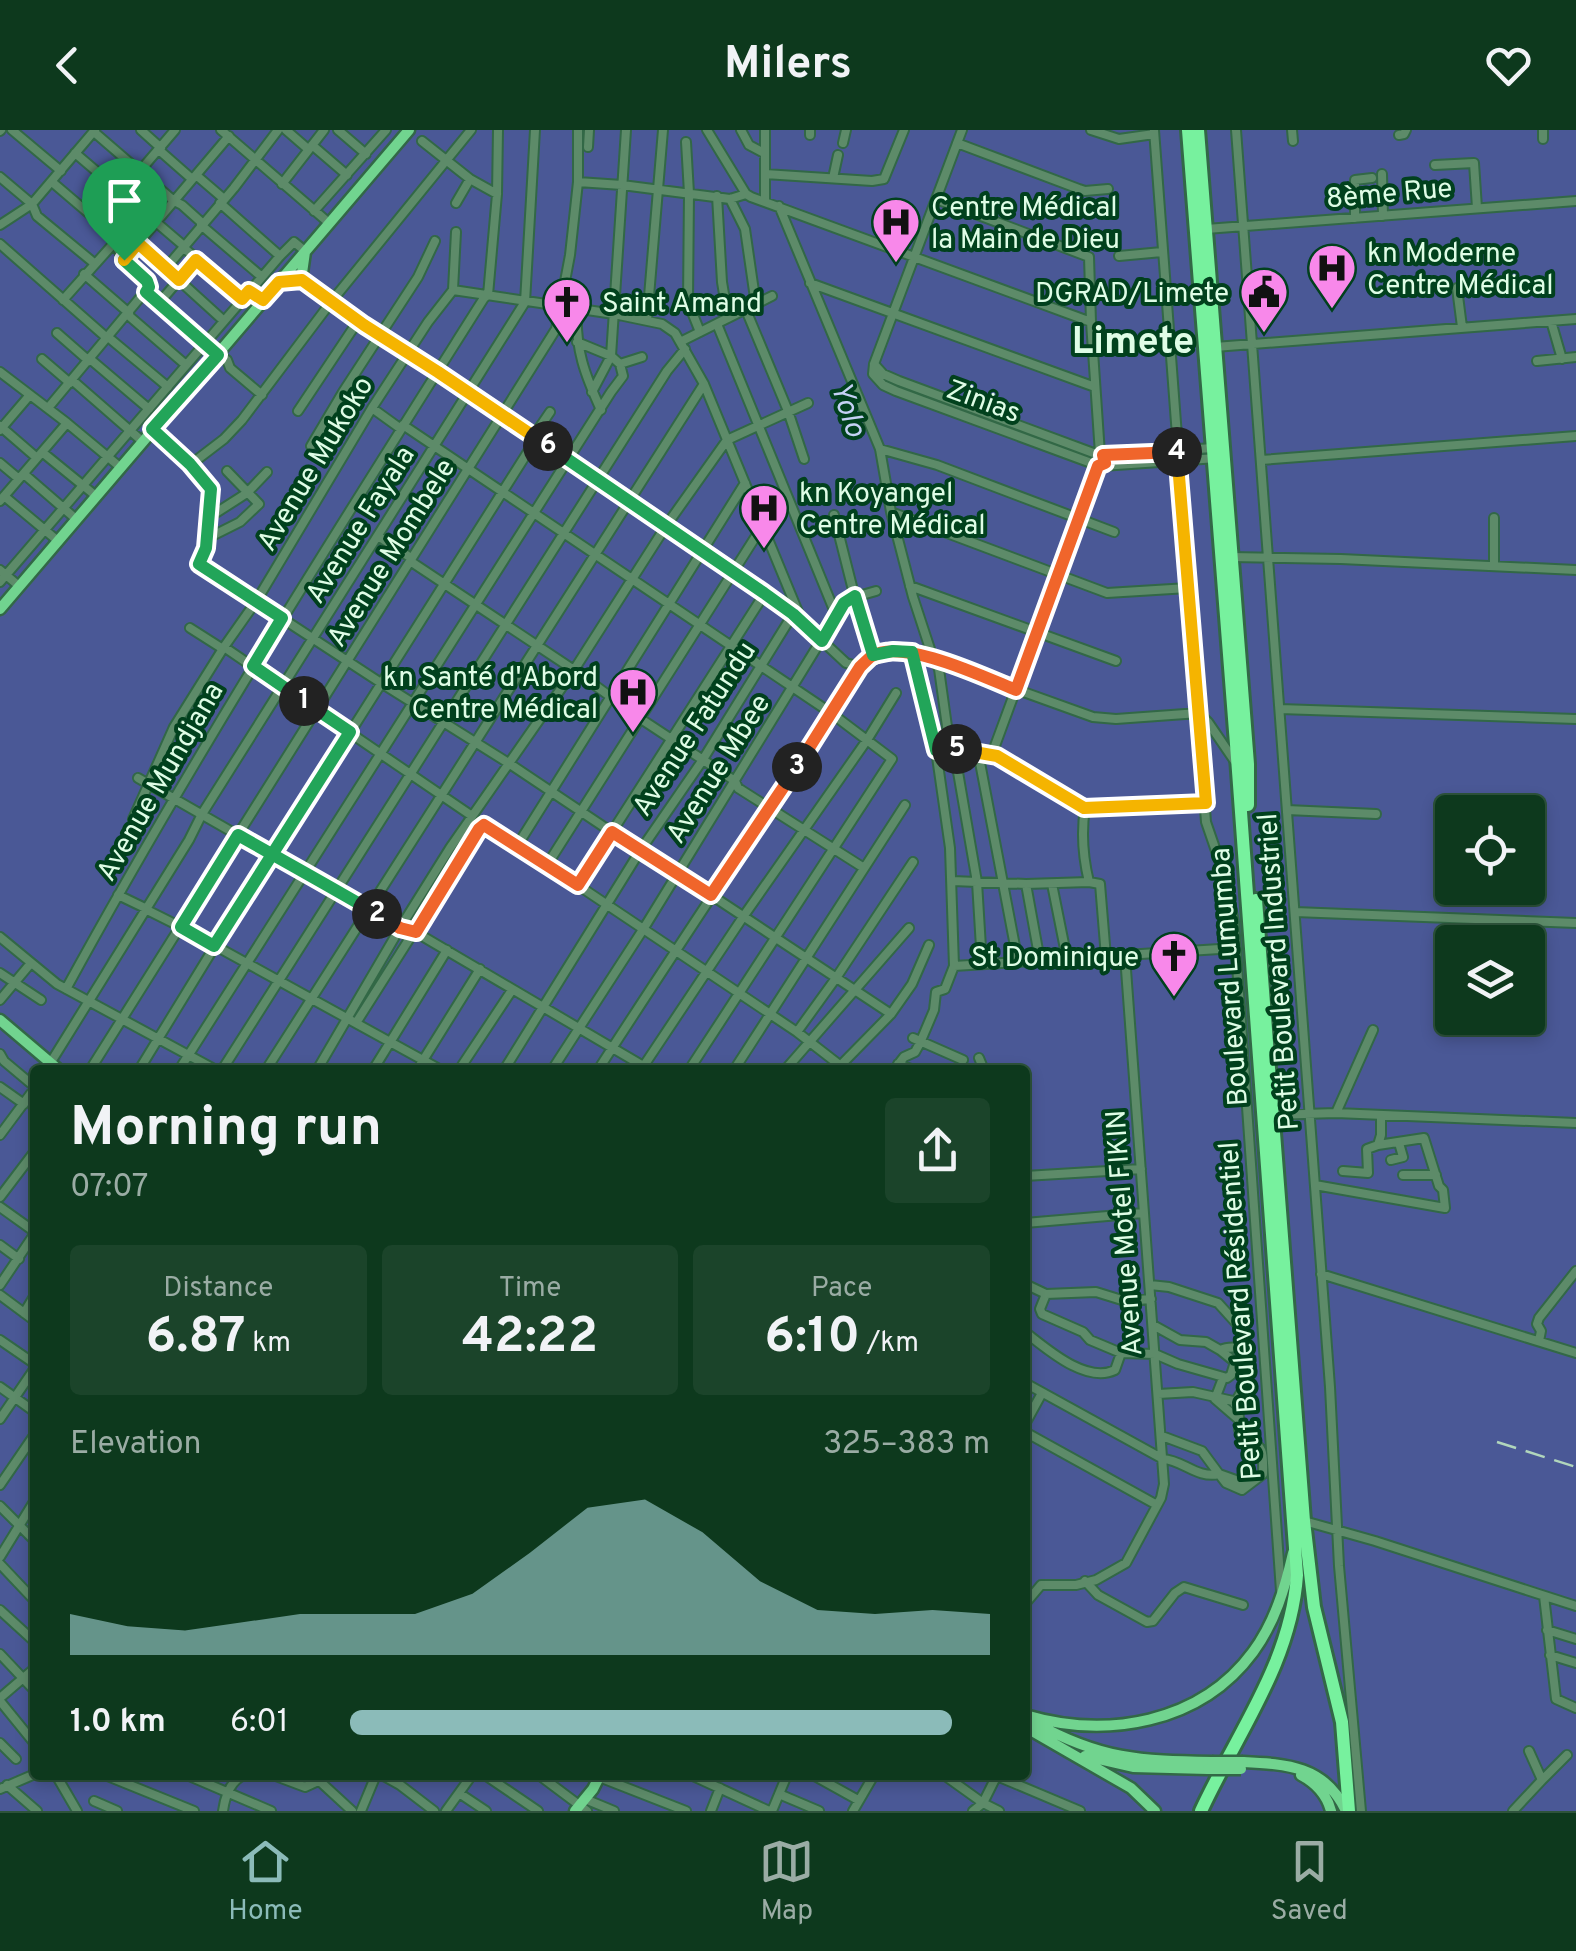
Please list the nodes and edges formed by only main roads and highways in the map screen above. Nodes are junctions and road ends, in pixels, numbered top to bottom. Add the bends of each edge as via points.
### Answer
1 (409, 130) edge
2 (1188, 130) edge
3 (1198, 130) edge
4 (305, 250) junction
5 (279, 282) junction
6 (1218, 453) junction
7 (1226, 558) junction
8 (0, 607) edge
9 (0, 1020) edge
10 (49, 1065) edge
11 (1268, 1116) junction
12 (1298, 1521) junction
13 (1294, 1548) junction
14 (1279, 1557) road end
15 (1030, 1717) edge
16 (1030, 1719) edge
17 (1030, 1730) edge
18 (1066, 1748) junction
19 (1210, 1765) junction
20 (1242, 1766) junction
21 (598, 1780) edge
22 (1142, 1798) junction
23 (582, 1806) edge
24 (1146, 1811) edge
25 (1155, 1811) edge
26 (1201, 1811) edge
27 (1331, 1811) edge
28 (1347, 1811) edge

1 - 4 main road
2 - 6 highway, Boulevard Lumumba
3 - 6 highway, Boulevard Lumumba
4 - 5 main road
4 - 5 main road via 302,280
5 - 8 main road
6 - 7 highway, Boulevard Lumumba
7 - 11 highway, Boulevard Lumumba
7 - 11 highway, Boulevard Lumumba via 1248,764
9 - 10 main road
11 - 12 highway, Boulevard Lumumba
12 - 13 highway
12 - 28 highway via 1342,1722
13 - 14 main road via 1285,1560
13 - 15 main road via 1263,1636 1237,1670 1196,1702 1124,1726 1091,1728
13 - 26 highway via 1288,1633
16 - 19 main road via 1108,1754
17 - 18 main road
18 - 19 main road via 1119,1765
18 - 22 main road
19 - 20 main road, bridge
20 - 27 main road via 1303,1776
20 - 28 main road via 1306,1770
21 - 23 main road
22 - 24 main road
22 - 25 main road

